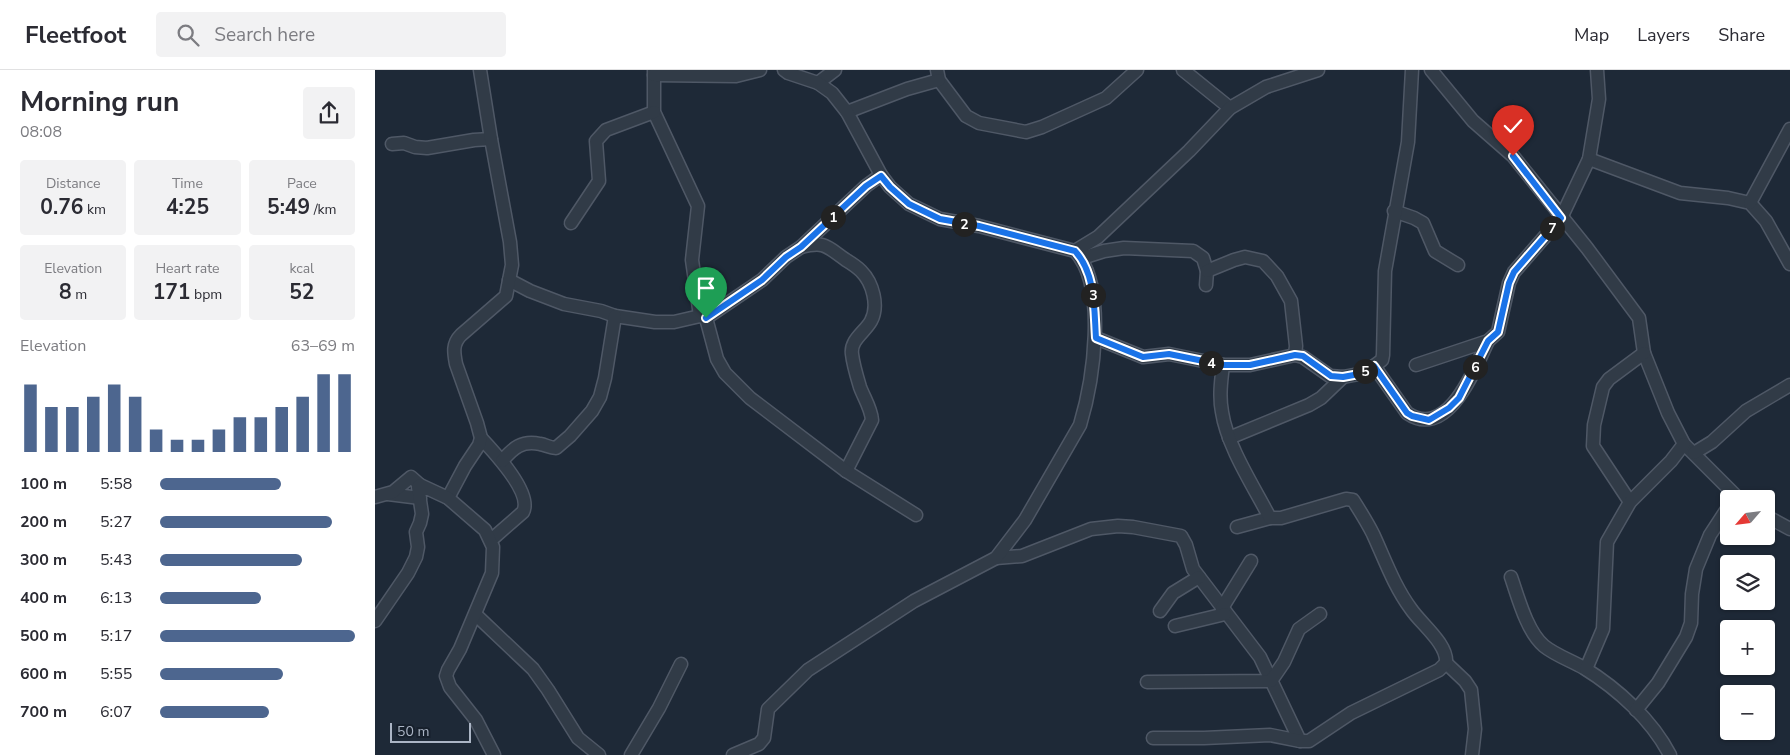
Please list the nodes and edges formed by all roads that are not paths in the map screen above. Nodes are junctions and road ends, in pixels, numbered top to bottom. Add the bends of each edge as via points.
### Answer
1 (480, 70) edge
2 (760, 70) edge
3 (784, 70) edge
4 (835, 70) edge
5 (1137, 70) edge
6 (1183, 70) edge
7 (1318, 70) edge
8 (1412, 70) edge
9 (1431, 70) edge
10 (1597, 70) edge
11 (654, 72) edge
12 (938, 75) edge
13 (818, 83) junction
14 (1230, 108) junction
15 (654, 112) junction
16 (847, 112) junction
17 (1790, 129) edge
18 (491, 138) junction
19 (392, 144) dead end
20 (1589, 159) junction
21 (881, 176) junction
22 (1750, 203) junction
23 (1394, 211) junction
24 (1561, 218) junction
25 (571, 223) dead end
26 (801, 247) junction
27 (1079, 254) junction
28 (1790, 264) edge
29 (1458, 265) dead end
30 (1207, 271) junction
31 (509, 280) junction
32 (1206, 285) dead end
33 (615, 316) junction
34 (703, 317) junction
35 (1096, 338) junction
36 (1488, 341) junction
37 (1644, 353) junction
38 (1295, 355) junction
39 (1223, 365) junction
40 (1416, 365) dead end
41 (1374, 366) junction
42 (1343, 377) junction
43 (1790, 385) edge
44 (481, 438) junction
45 (1229, 438) junction
46 (1684, 444) junction
47 (1694, 453) junction
48 (502, 461) junction
49 (846, 471) junction
50 (420, 485) junction
51 (1725, 490) edge
52 (388, 494) junction
53 (375, 497) edge
54 (420, 498) junction
55 (448, 498) junction
56 (1630, 502) junction
57 (916, 515) dead end
58 (1271, 518) junction
59 (1720, 520) edge
60 (1775, 521) edge
61 (1237, 527) dead end
62 (1790, 529) edge
63 (491, 540) junction
64 (996, 558) junction
65 (1251, 561) dead end
66 (1511, 577) dead end
67 (1199, 578) junction
68 (1160, 611) dead end
69 (1223, 611) junction
70 (476, 614) junction
71 (1320, 614) dead end
72 (375, 621) edge
73 (1175, 626) dead end
74 (1446, 663) junction
75 (681, 664) dead end
76 (1586, 669) junction
77 (1271, 681) junction
78 (1147, 682) dead end
79 (1636, 710) junction
80 (1153, 738) dead end
81 (1299, 741) junction
82 (494, 755) edge
83 (599, 755) edge
84 (631, 755) edge
85 (733, 755) edge
86 (1472, 755) edge
87 (1670, 755) edge

1 - 18 street
2 - 11 street via 736,76
3 - 13 street
4 - 13 street
5 - 12 street via 1106,98 1026,132 979,123 966,116
6 - 14 street
7 - 14 street via 1266,88
8 - 23 street via 1408,142
9 - 24 street via 1473,120 1513,156
10 - 20 street via 1599,99
11 - 15 street
12 - 16 street
13 - 16 street via 832,92
14 - 27 street
15 - 25 street via 606,130 596,141 599,182
15 - 34 street via 698,206 692,260
16 - 21 street
17 - 22 street
18 - 19 street via 427,148
18 - 31 street via 512,254
20 - 22 street via 1680,193
20 - 24 street
21 - 26 street
21 - 27 street via 909,204 940,219 979,226
22 - 28 street via 1766,222
23 - 29 street via 1423,223 1435,251
23 - 41 street via 1385,271 1383,355
24 - 36 street via 1514,272 1498,332
24 - 37 street via 1639,318
26 - 34 street via 762,280
26 - 49 street via 817,243 860,269 874,295 871,321 851,352 872,420
27 - 30 street via 1124,248 1193,252 1203,258
27 - 35 street via 1093,294
30 - 32 street
30 - 38 street via 1245,257 1263,261 1277,276 1291,301
31 - 33 street via 564,304
31 - 44 street via 508,292 503,299 454,346 456,364
33 - 34 street via 655,322
33 - 48 street via 605,378 592,411 556,448 521,444
34 - 49 street via 725,373 750,398
35 - 39 street via 1143,357 1169,354
35 - 64 street via 1080,426 1025,520
36 - 40 street
36 - 41 street via 1459,398 1429,420 1407,413
37 - 46 street
37 - 56 street via 1603,387 1594,425 1593,446
38 - 39 street via 1250,365
38 - 42 street via 1303,356 1331,376
39 - 45 street via 1221,412
41 - 42 street via 1359,374
42 - 45 street via 1309,405
43 - 47 street via 1746,411
44 - 48 street
44 - 55 street
45 - 58 street
46 - 47 street
46 - 56 street
47 - 51 street
48 - 63 street via 520,489 525,507
49 - 57 street
50 - 52 street via 411,478
50 - 54 street
50 - 55 street
52 - 53 street
52 - 54 street
54 - 72 street via 422,514 416,532 416,556
55 - 63 street via 485,530
56 - 76 street via 1607,542 1603,629
58 - 61 street
58 - 74 street via 1353,500 1372,532 1395,586 1438,641 1447,658
59 - 79 street via 1710,535 1696,569 1691,623 1686,637 1658,683
60 - 62 street
63 - 70 street via 494,555 492,573
64 - 67 street via 1022,556 1091,530 1133,527 1181,536
64 - 85 street via 914,601 808,670 768,709 765,738
65 - 69 street
66 - 76 street via 1525,615 1543,646
67 - 68 street via 1173,593
67 - 69 street
69 - 73 street
69 - 77 street via 1260,658
70 - 82 street via 448,670 447,681 476,720
70 - 83 street via 533,669 578,738
71 - 77 street via 1299,629
74 - 81 street via 1439,670 1351,713 1309,741
74 - 86 street via 1471,690 1475,729
75 - 84 street
76 - 79 street via 1612,687
77 - 78 street
77 - 81 street
79 - 87 street via 1660,737
80 - 81 street via 1270,735

